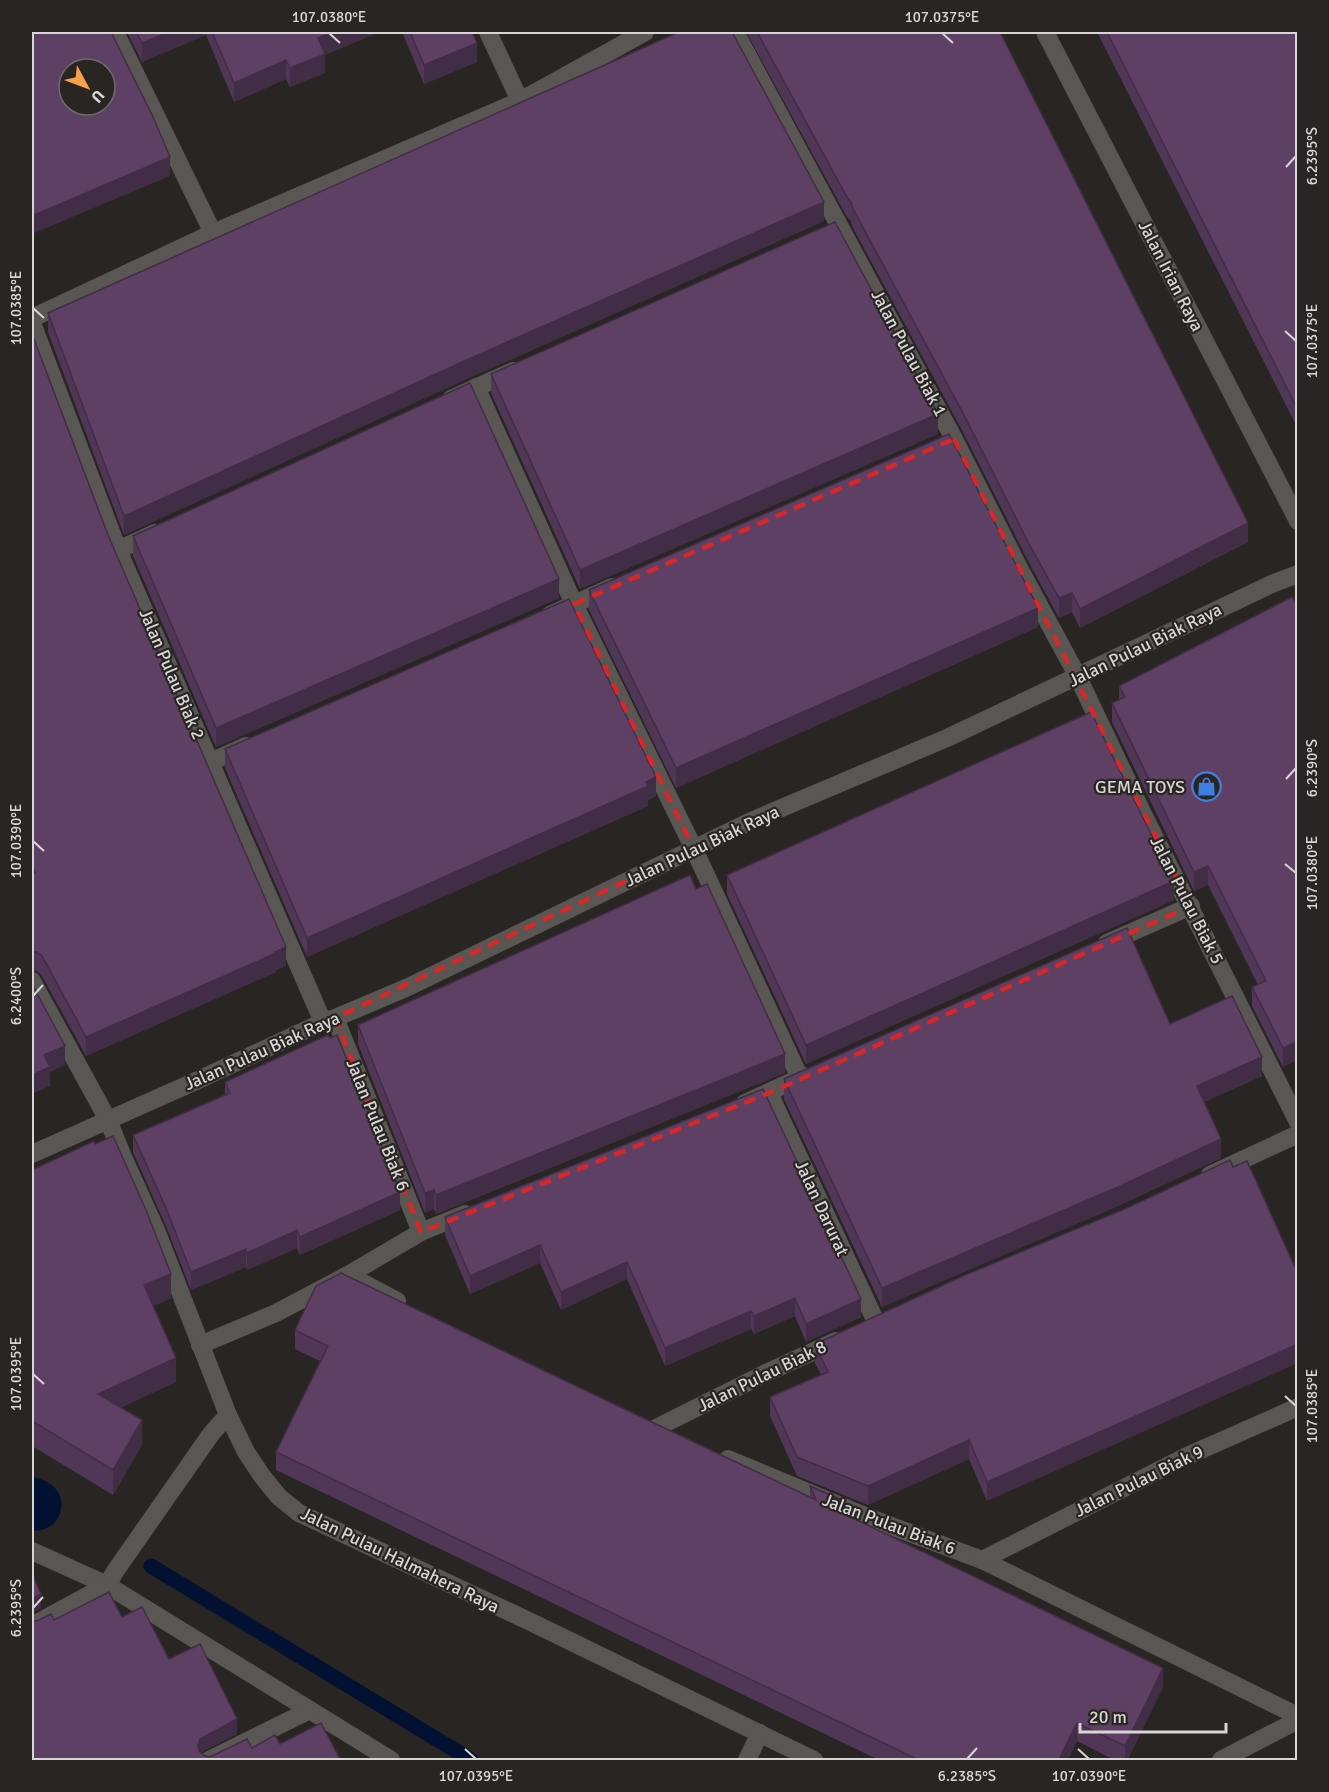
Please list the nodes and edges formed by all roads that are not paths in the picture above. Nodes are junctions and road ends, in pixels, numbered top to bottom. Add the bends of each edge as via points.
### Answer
1 (115, 32) edge
2 (488, 32) edge
3 (645, 32) edge
4 (735, 32) edge
5 (1045, 32) edge
6 (520, 100) junction
7 (841, 226) junction
8 (213, 233) junction
9 (819, 236) edge
10 (32, 318) edge
11 (32, 322) edge
12 (530, 364) edge
13 (476, 387) junction
14 (432, 407) edge
15 (1298, 521) edge
16 (172, 525) edge
17 (118, 550) junction
18 (1298, 574) edge
19 (628, 580) edge
20 (574, 604) junction
21 (531, 622) edge
22 (1078, 677) junction
23 (263, 739) edge
24 (210, 762) junction
25 (694, 849) junction
26 (1191, 906) junction
27 (1094, 949) edge
28 (32, 981) edge
29 (329, 1020) junction
30 (820, 1069) edge
31 (800, 1078) junction
32 (769, 1093) junction
33 (725, 1110) edge
34 (108, 1120) junction
35 (1298, 1122) edge
36 (1298, 1134) edge
37 (32, 1154) edge
38 (1195, 1182) edge
39 (486, 1206) edge
40 (421, 1232) junction
41 (348, 1275) junction
42 (410, 1309) edge
43 (897, 1313) edge
44 (876, 1322) junction
45 (201, 1345) junction
46 (1298, 1407) edge
47 (228, 1415) junction
48 (673, 1437) edge
49 (712, 1453) edge
50 (32, 1551) edge
51 (982, 1560) junction
52 (111, 1577) junction
53 (32, 1626) edge
54 (310, 1710) junction
55 (1298, 1718) edge
56 (760, 1733) junction
57 (209, 1761) edge
58 (392, 1761) edge
59 (747, 1761) edge
60 (814, 1761) edge
61 (1221, 1761) edge

1 - 8 street
2 - 6 street
3 - 6 street
4 - 7 street, Jalan Pulau Biak 1
5 - 15 street, Jalan Irian Raya
6 - 8 street
7 - 9 street
7 - 22 street, Jalan Pulau Biak 1 via 949,441
8 - 10 street
11 - 17 street, Jalan Pulau Biak 2
12 - 13 street
13 - 14 street
13 - 20 street
16 - 17 street
17 - 24 street, Jalan Pulau Biak 2
18 - 22 street, Jalan Pulau Biak Raya
19 - 20 street
20 - 21 street
20 - 25 street
22 - 25 street, Jalan Pulau Biak Raya via 948,738 751,820
22 - 26 street, Jalan Pulau Biak 5
23 - 24 street
24 - 29 street, Jalan Pulau Biak 2
25 - 29 street, Jalan Pulau Biak Raya via 406,988
25 - 31 street
26 - 27 street
26 - 35 street, Jalan Pulau Biak 5
28 - 34 street, Jalan Pulau Halmahera Raya
29 - 34 street, Jalan Pulau Biak Raya
29 - 40 street, Jalan Pulau Biak 6
30 - 31 street
31 - 32 street
32 - 33 street
32 - 44 street, Jalan Darurat
34 - 37 street, Jalan Pulau Biak Raya
34 - 45 street, Jalan Pulau Halmahera Raya
36 - 38 street
39 - 40 street
40 - 41 street
41 - 42 street
41 - 45 street via 276,1313
43 - 44 street, Jalan Pulau Biak 8
44 - 48 street, Jalan Pulau Biak 8 via 648,1426
45 - 47 street, Jalan Pulau Halmahera Raya
46 - 51 street, Jalan Pulau Biak 9 via 1187,1455
47 - 52 street
47 - 56 street, Jalan Pulau Halmahera Raya via 262,1476 299,1513
49 - 51 street, Jalan Pulau Biak 6
50 - 52 street
51 - 55 street, Jalan Pulau Biak 6
52 - 53 street
52 - 54 street
54 - 57 street
54 - 58 street
55 - 61 street
56 - 59 street
56 - 60 street, Jalan Pulau Halmahera Raya

